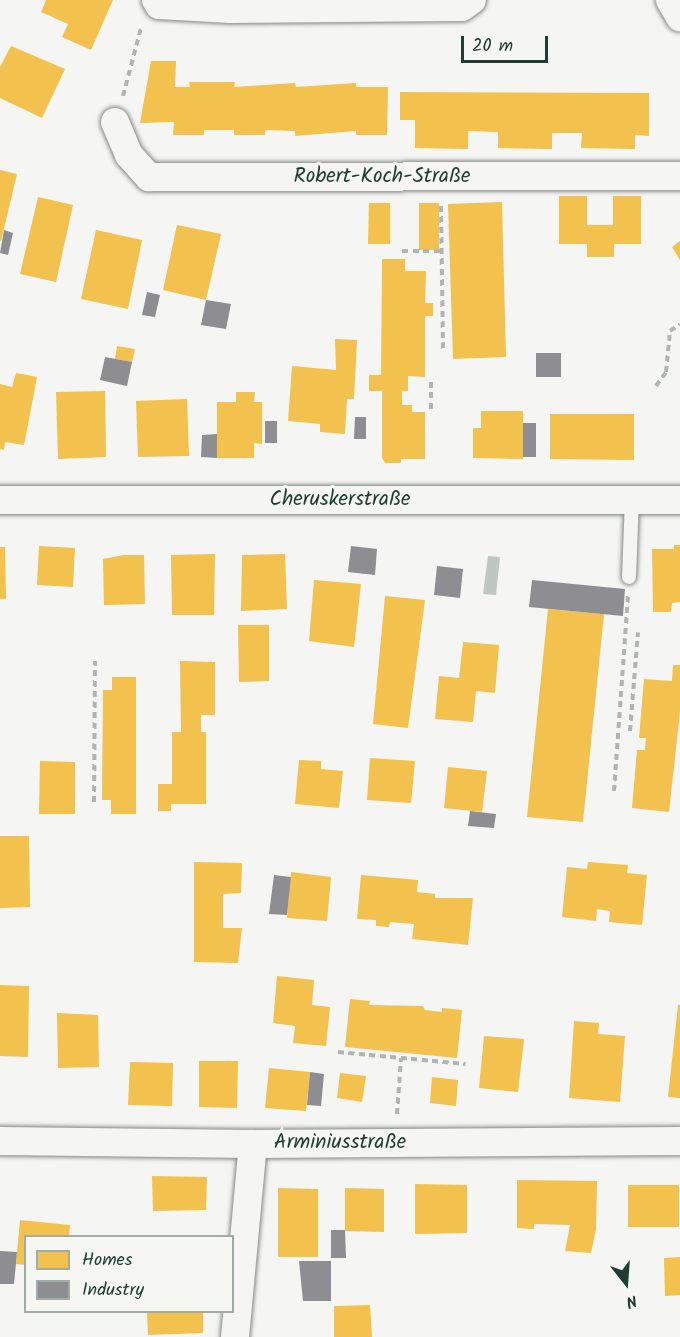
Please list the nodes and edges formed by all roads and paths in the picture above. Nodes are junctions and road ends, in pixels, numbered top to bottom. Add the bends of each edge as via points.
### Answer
1 (472, 0) edge
2 (670, 0) edge
3 (158, 2) edge
4 (237, 5) edge
5 (680, 16) edge
6 (115, 122) joint
7 (680, 176) edge
8 (440, 178) junction
9 (402, 251) dead end
10 (442, 251) junction
11 (680, 324) edge
12 (443, 351) dead end
13 (431, 382) dead end
14 (656, 386) dead end
15 (431, 409) dead end
16 (0, 500) edge
17 (632, 500) junction
18 (680, 500) edge
19 (629, 578) joint
20 (638, 632) dead end
21 (95, 661) dead end
22 (630, 731) dead end
23 (614, 791) dead end
24 (94, 802) dead end
25 (338, 1052) dead end
26 (401, 1058) junction
27 (465, 1064) dead end
28 (0, 1141) edge
29 (680, 1141) edge
30 (396, 1143) junction
31 (253, 1144) junction
32 (236, 1337) edge

1 - 4 street via 462,7
2 - 5 street
3 - 4 street
3 - 6 path via 144,20
6 - 8 street, Robert-Koch-Straße via 129,155 149,177
7 - 8 street, Robert-Koch-Straße
8 - 10 path
9 - 10 path
10 - 12 path
11 - 14 path via 670,331 666,372
13 - 15 path
16 - 17 street, Cheruskerstraße
17 - 18 street, Cheruskerstraße
17 - 19 lane
19 - 23 path
20 - 22 path
21 - 24 path
25 - 26 path
26 - 27 path
26 - 30 path
28 - 31 street, Arminiusstraße
29 - 30 street, Arminiusstraße
30 - 31 street, Arminiusstraße
31 - 32 street

